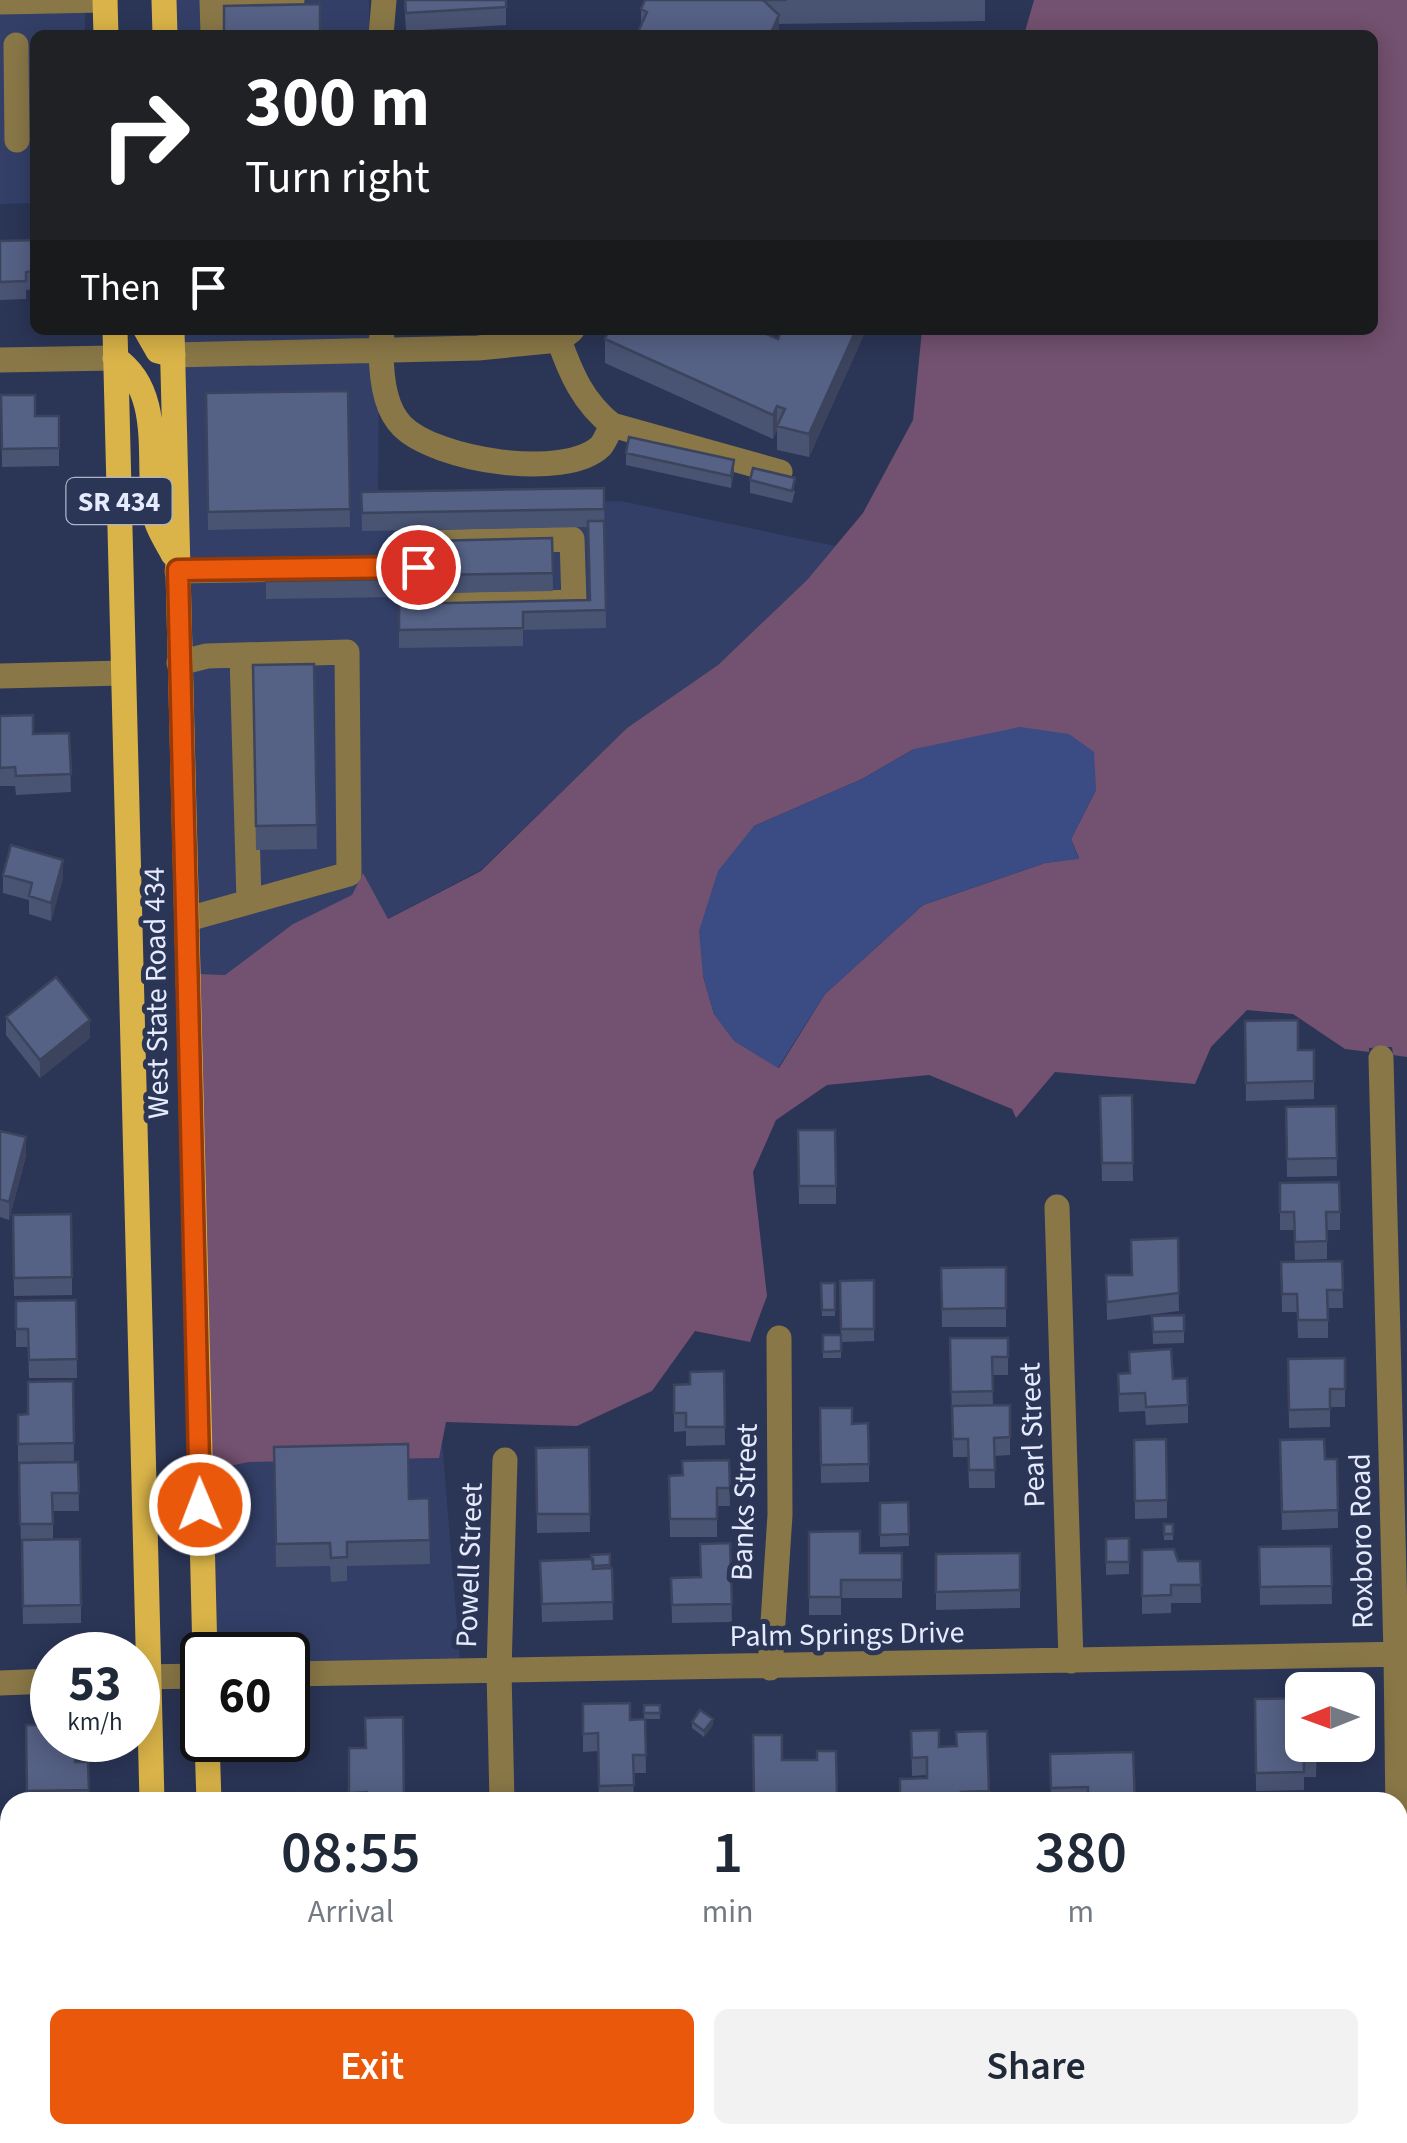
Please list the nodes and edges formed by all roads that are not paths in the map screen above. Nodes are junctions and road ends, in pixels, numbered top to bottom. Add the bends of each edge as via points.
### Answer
1 (105, 0) edge
2 (164, 0) edge
3 (292, 0) edge
4 (384, 0) edge
5 (222, 1) edge
6 (0, 2) edge
7 (106, 30) edge
8 (165, 30) edge
9 (214, 30) edge
10 (381, 30) edge
11 (16, 45) dead end
12 (17, 140) edge
13 (114, 335) edge
14 (149, 335) edge
15 (566, 335) edge
16 (381, 340) edge
17 (172, 342) edge
18 (115, 358) junction
19 (0, 360) edge
20 (612, 425) junction
21 (780, 472) edge
22 (177, 567) junction
23 (408, 567) joint
24 (320, 568) edge
25 (242, 655) junction
26 (179, 663) junction
27 (123, 673) junction
28 (0, 676) edge
29 (249, 902) junction
30 (188, 918) junction
31 (1381, 1058) dead end
32 (1058, 1207) dead end
33 (779, 1338) dead end
34 (505, 1460) dead end
35 (142, 1632) edge
36 (204, 1632) edge
37 (1401, 1654) edge
38 (1071, 1661) junction
39 (770, 1668) junction
40 (499, 1671) junction
41 (310, 1674) edge
42 (30, 1682) edge
43 (0, 1683) edge
44 (149, 1762) edge
45 (208, 1762) edge
46 (151, 1792) edge
47 (209, 1792) edge
48 (502, 1792) edge
49 (1401, 1792) edge

1 - 6 street
1 - 7 main road
2 - 8 main road
3 - 5 street
4 - 10 street
5 - 9 street
11 - 12 street
13 - 18 main road, SR 434
14 - 17 main road via 158,351
15 - 16 street via 478,348
15 - 20 street via 572,376 592,410
16 - 17 street
16 - 20 street via 384,388 401,426 434,446 476,460 573,459 600,446
17 - 22 main road, West State Road 434 / SR 434
18 - 19 street
18 - 22 main road via 134,370 146,395 154,516
18 - 27 main road, SR 434
20 - 21 street
22 - 24 street
22 - 26 main road, West State Road 434 / SR 434
23 - 23 street via 418,606 574,602 572,539 417,542
25 - 26 street
25 - 29 street
25 - 29 street via 346,652 349,874
26 - 30 main road, West State Road 434 / SR 434
27 - 28 street
27 - 35 main road, SR 434
29 - 30 street
30 - 36 main road, West State Road 434 / SR 434
31 - 37 street, Roxboro Road
32 - 38 street, Pearl Street
33 - 39 street, Banks Street via 780,1515
34 - 40 street, Powell Street
37 - 38 street, Palm Springs Drive
37 - 49 street, Roxboro Road
38 - 39 street, Palm Springs Drive
39 - 40 street, Palm Springs Drive
40 - 41 street, Palm Springs Drive
40 - 48 street, Powell Street
42 - 43 street
44 - 46 main road, SR 434
45 - 47 main road

